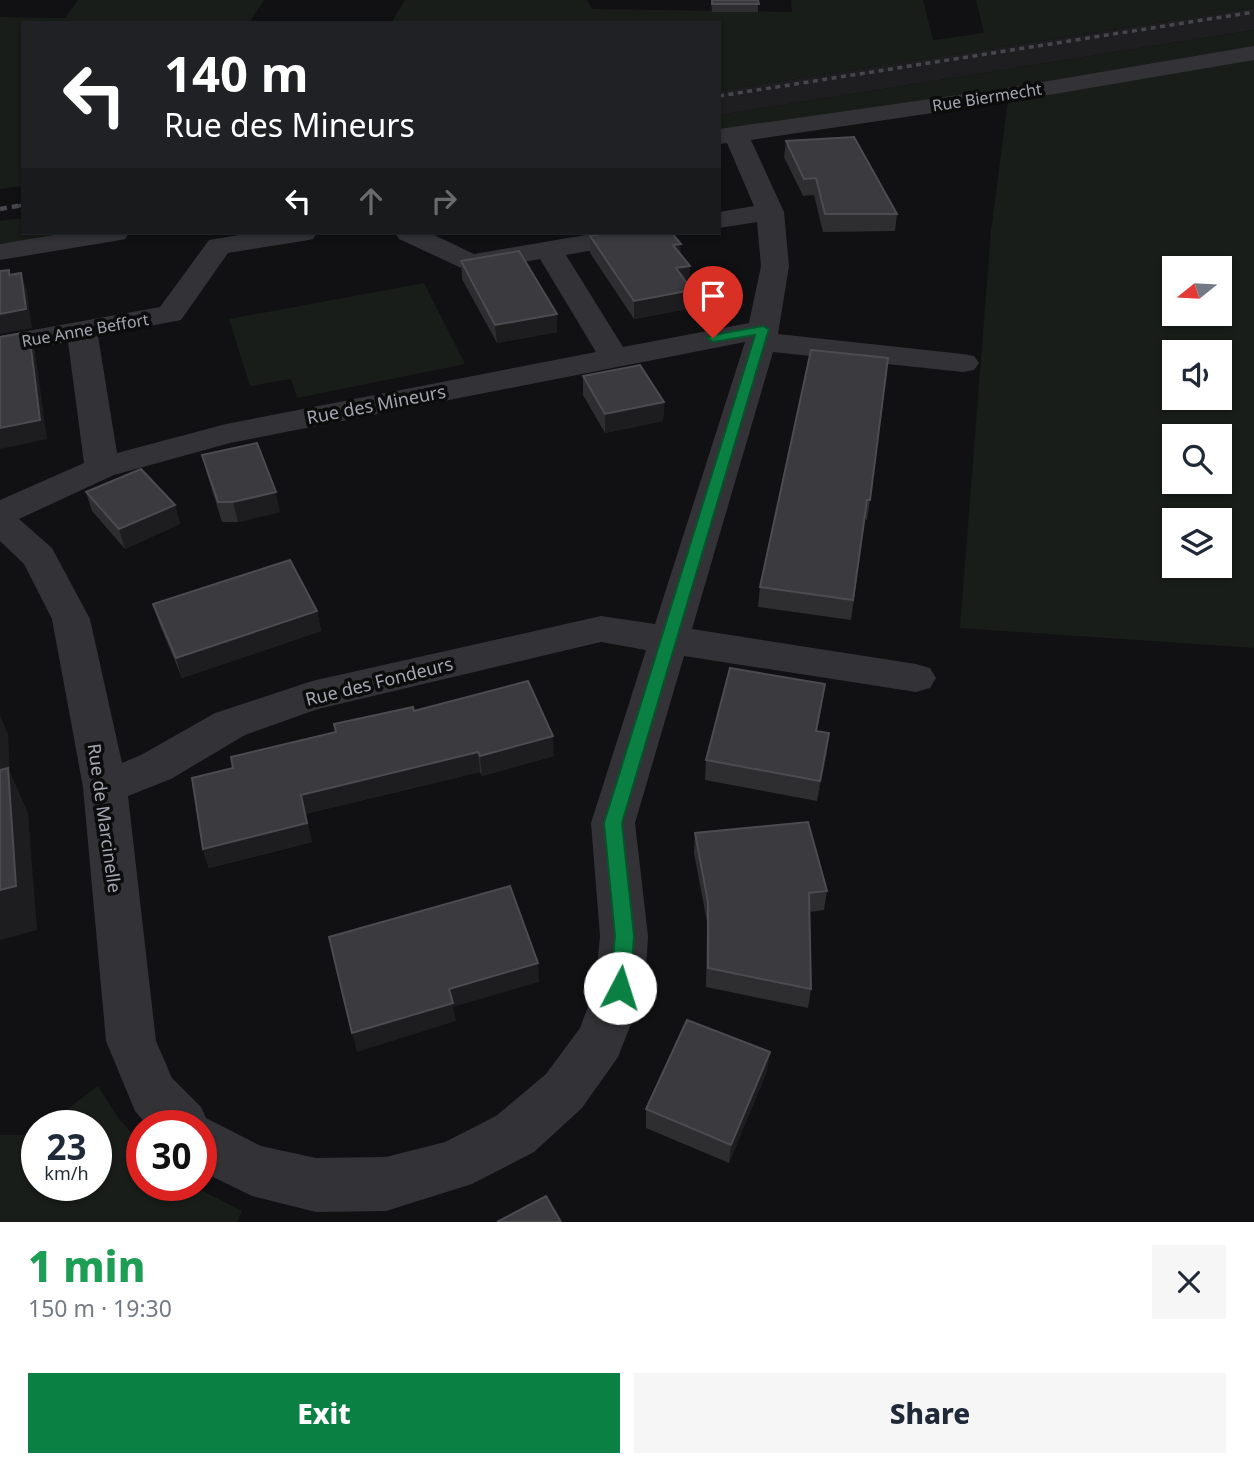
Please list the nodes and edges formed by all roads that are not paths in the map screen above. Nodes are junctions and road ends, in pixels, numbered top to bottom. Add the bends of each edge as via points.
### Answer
1 (1254, 53) edge
2 (728, 136) edge
3 (769, 212) junction
4 (721, 220) edge
5 (103, 235) edge
6 (290, 235) edge
7 (412, 235) edge
8 (632, 235) edge
9 (548, 249) junction
10 (0, 252) edge
11 (82, 330) junction
12 (762, 335) junction
13 (0, 345) edge
14 (614, 357) junction
15 (963, 363) dead end
16 (102, 468) junction
17 (0, 514) edge
18 (0, 521) edge
19 (668, 639) junction
20 (916, 678) dead end
21 (104, 787) junction
22 (168, 1110) edge
23 (217, 1151) edge

1 - 2 street, Rue Biermecht
2 - 3 street
3 - 4 street
3 - 12 street via 775,266
5 - 10 street
6 - 11 street, Rue Anne Beffort via 219,246 170,314
7 - 9 street via 470,263
8 - 9 street
9 - 14 street
11 - 13 street, Rue Anne Beffort
11 - 16 street
12 - 14 street, Rue des Mineurs
12 - 15 street, Rue des Mineurs
12 - 19 street
14 - 16 street, Rue des Mineurs via 226,434
16 - 17 street, Rue des Mineurs
18 - 21 street, Rue de Marcinelle via 39,557 71,619
19 - 20 street, Rue des Fondeurs
19 - 21 street, Rue des Fondeurs via 601,629 312,696 230,724 156,767
19 - 23 street via 613,823 624,936 620,988 600,1041 564,1091 515,1134 453,1166 386,1184 316,1185 252,1170
21 - 22 street, Rue de Marcinelle via 131,1041 153,1094

